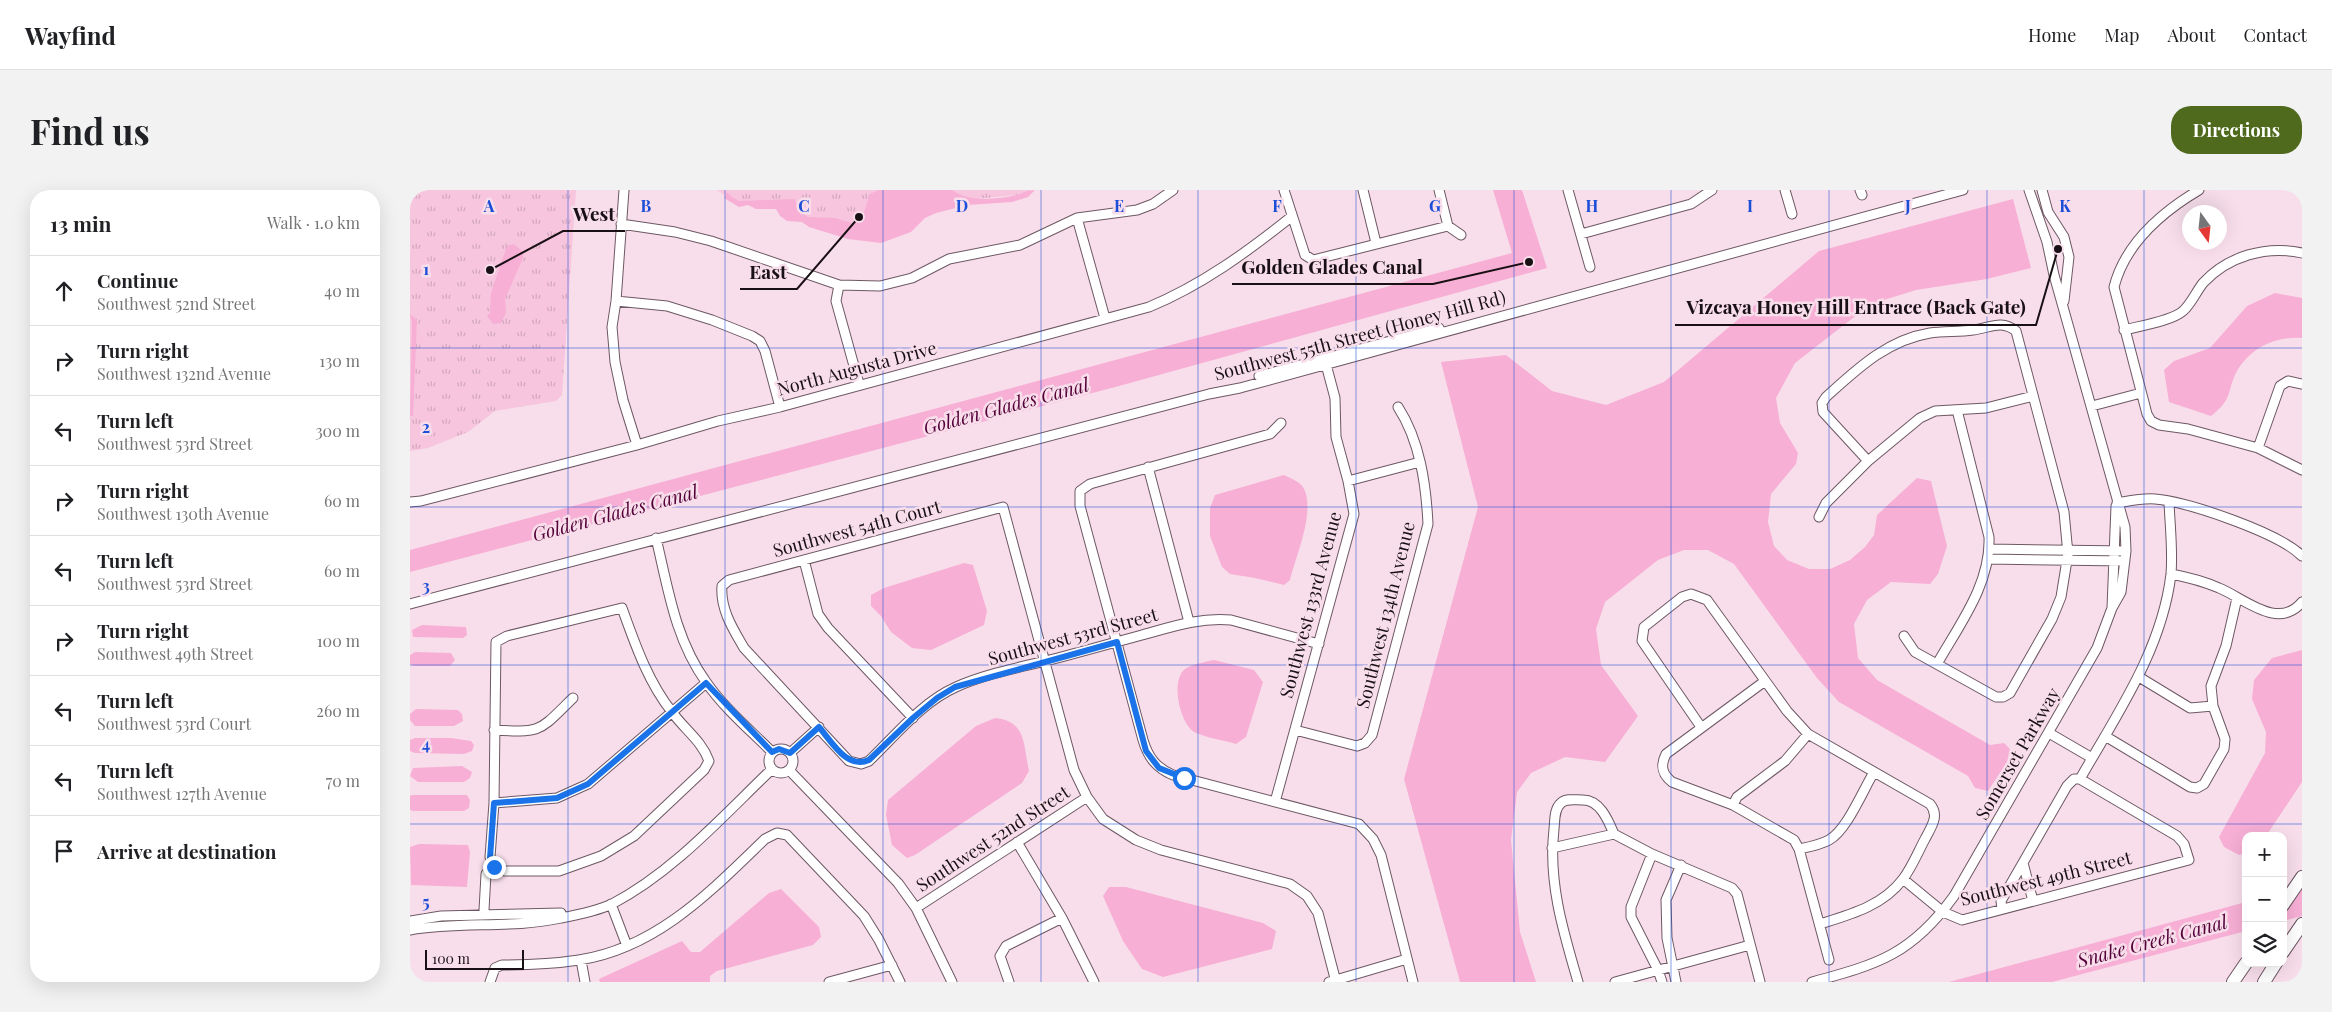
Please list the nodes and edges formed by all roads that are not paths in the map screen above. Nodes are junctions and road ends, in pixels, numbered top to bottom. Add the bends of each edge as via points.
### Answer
1 (624, 190) edge
2 (1174, 190) edge
3 (1284, 190) edge
4 (1363, 190) edge
5 (1439, 190) edge
6 (1568, 190) edge
7 (1694, 190) edge
8 (1712, 190) edge
9 (1785, 190) edge
10 (1962, 190) edge
11 (2029, 190) edge
12 (2042, 190) edge
13 (2199, 190) edge
14 (1697, 200) junction
15 (1792, 214) dead end
16 (1291, 217) junction
17 (1077, 218) junction
18 (621, 224) junction
19 (1448, 226) junction
20 (1461, 234) dead end
21 (1581, 234) junction
22 (1376, 243) junction
23 (2302, 253) edge
24 (1590, 267) dead end
25 (839, 285) junction
26 (616, 301) junction
27 (2064, 311) junction
28 (1105, 318) junction
29 (2124, 330) junction
30 (1325, 361) junction
31 (859, 384) junction
32 (2302, 384) edge
33 (2141, 393) junction
34 (2034, 396) junction
35 (2092, 406) junction
36 (780, 407) junction
37 (1398, 407) dead end
38 (1957, 410) junction
39 (1281, 423) dead end
40 (637, 445) junction
41 (2258, 448) junction
42 (1868, 461) junction
43 (1420, 462) junction
44 (1148, 468) junction
45 (2302, 470) edge
46 (1348, 481) junction
47 (410, 502) edge
48 (2169, 502) junction
49 (2117, 503) junction
50 (1819, 517) dead end
51 (653, 539) junction
52 (1990, 548) junction
53 (2067, 550) junction
54 (2114, 550) junction
55 (2126, 551) junction
56 (2302, 556) edge
57 (1988, 559) junction
58 (804, 560) junction
59 (2067, 560) junction
60 (2114, 561) junction
61 (2125, 561) junction
62 (2171, 574) junction
63 (2237, 598) junction
64 (2302, 602) edge
65 (410, 604) edge
66 (2112, 608) junction
67 (1189, 622) junction
68 (1904, 636) dead end
69 (1117, 642) junction
70 (1318, 644) junction
71 (1044, 662) junction
72 (1937, 664) junction
73 (2139, 677) junction
74 (1765, 681) junction
75 (706, 683) junction
76 (573, 698) dead end
77 (2213, 706) junction
78 (671, 712) junction
79 (913, 718) junction
80 (819, 727) junction
81 (1700, 727) junction
82 (494, 730) junction
83 (1295, 730) junction
84 (2049, 733) junction
85 (1808, 734) junction
86 (2105, 736) junction
87 (772, 752) junction
88 (790, 753) junction
89 (2092, 758) junction
90 (772, 770) junction
91 (789, 770) junction
92 (1874, 772) junction
93 (2080, 779) junction
94 (1087, 797) junction
95 (1275, 802) junction
96 (494, 803) junction
97 (1733, 805) junction
98 (1614, 834) junction
99 (1017, 842) junction
100 (1552, 848) junction
101 (1799, 849) junction
102 (1652, 854) junction
103 (2023, 863) junction
104 (1681, 865) junction
105 (494, 867) junction
106 (2302, 876) edge
107 (1903, 879) junction
108 (2287, 900) edge
109 (2033, 901) junction
110 (610, 904) junction
111 (916, 908) junction
112 (596, 909) junction
113 (484, 910) dead end
114 (2002, 910) junction
115 (1943, 912) junction
116 (1062, 918) junction
117 (410, 920) edge
118 (1820, 924) junction
119 (2302, 924) edge
120 (410, 930) edge
121 (1750, 945) junction
122 (627, 946) junction
123 (2287, 946) edge
124 (1408, 959) junction
125 (581, 960) junction
126 (1829, 960) dead end
127 (892, 965) junction
128 (1672, 966) junction
129 (2243, 967) edge
130 (2273, 967) edge
131 (1658, 970) junction
132 (1333, 981) edge
133 (490, 982) edge
134 (585, 982) edge
135 (829, 982) edge
136 (900, 982) edge
137 (952, 982) edge
138 (1009, 982) edge
139 (1094, 982) edge
140 (1414, 982) edge
141 (1578, 982) edge
142 (1616, 982) edge
143 (1662, 982) edge
144 (1676, 982) edge
145 (1760, 982) edge
146 (1812, 982) edge
147 (2233, 982) edge
148 (2264, 982) edge

1 - 18 street
2 - 17 street via 1137,210
3 - 16 street
4 - 22 street
5 - 19 street
6 - 21 street
7 - 14 street
8 - 14 street
9 - 15 street
10 - 30 street, Southwest 55th Street (Honey Hill Rd)
11 - 27 street, Somerset Parkway via 2047,242
12 - 27 street, Somerset Parkway via 2048,212 2064,237 2069,257
13 - 29 street via 2154,222 2117,273 2115,298
14 - 21 street
16 - 22 street via 1305,255 1313,260
16 - 28 street, North Augusta Drive via 1252,248 1190,288 1149,307
17 - 25 street via 1020,245 949,259 912,278 880,286
17 - 28 street
18 - 25 street via 711,241
18 - 26 street
19 - 20 street
19 - 22 street
21 - 24 street
23 - 29 street via 2279,250 2239,258 2220,268 2203,284 2182,312
25 - 31 street via 836,301
26 - 36 street via 667,306 712,320 760,341
26 - 40 street via 612,327 615,362 622,400
27 - 35 street, Somerset Parkway
28 - 31 street, North Augusta Drive
29 - 33 street
30 - 46 street, Southwest 133rd Avenue via 1337,408 1336,437
30 - 51 street, Southwest 55th Street (Honey Hill Rd) via 1240,388
31 - 36 street, North Augusta Drive
32 - 41 street via 2288,381 2280,386
33 - 35 street
33 - 41 street via 2146,414 2158,425 2188,429
34 - 38 street via 1986,408
34 - 42 street via 2016,331 2008,325 1929,334 1898,342 1868,359 1822,403 1823,412
34 - 53 street via 2064,512
35 - 49 street, Somerset Parkway
36 - 40 street, North Augusta Drive
37 - 43 street, Southwest 134th Avenue via 1409,423
38 - 42 street via 1935,411 1920,418
38 - 52 street
39 - 44 street via 1270,434
40 - 47 street, North Augusta Drive
41 - 45 street
42 - 50 street via 1826,503
43 - 46 street
43 - 83 street, Southwest 134th Avenue via 1428,524 1372,735 1357,746
44 - 67 street
44 - 69 street via 1090,484 1080,491 1080,506
46 - 70 street, Southwest 133rd Avenue via 1354,514
48 - 49 street via 2154,499
48 - 56 street via 2201,509 2258,530
48 - 62 street
49 - 54 street, Somerset Parkway
49 - 55 street, Somerset Parkway via 2125,527
51 - 65 street, Southwest 55th Street (Honey Hill Rd)
51 - 75 street via 674,617 689,654
52 - 53 street
52 - 57 street
53 - 54 street
53 - 59 street
54 - 55 street
54 - 60 street, Somerset Parkway
55 - 61 street, Somerset Parkway
57 - 59 street
57 - 72 street via 1986,573 1973,601
58 - 71 street, Southwest 54th Court via 1003,507
58 - 79 street via 818,614
58 - 80 street, Southwest 54th Court via 729,580 722,586 721,599 744,648
59 - 60 street
59 - 72 street via 2061,597 2052,619 2010,693 1996,697
60 - 61 street
60 - 66 street, Somerset Parkway
61 - 66 street, Somerset Parkway via 2121,592
62 - 63 street via 2220,588
62 - 73 street via 2160,621
63 - 64 street via 2274,614 2298,607
63 - 77 street via 2226,646 2211,686
66 - 84 street, Somerset Parkway via 2097,648
67 - 69 street, Southwest 53rd Street
67 - 70 street, Southwest 53rd Street via 1231,620
68 - 72 street via 1915,652
69 - 71 street, Southwest 53rd Street
69 - 95 street via 1146,751 1153,762 1173,775
70 - 83 street, Southwest 133rd Avenue
71 - 79 street, Southwest 53rd Street via 955,687
71 - 94 street via 1074,770
73 - 77 street via 2190,708
73 - 86 street
74 - 81 street
74 - 81 street via 1706,600 1691,594 1682,597 1644,627 1642,641
74 - 85 street
75 - 78 street
75 - 87 street
76 - 82 street via 543,728 528,732
77 - 86 street via 2225,739 2224,749 2204,784 2197,788 2190,787
78 - 82 street via 642,663 622,608 507,636 496,642
78 - 96 street via 588,784 557,798
78 - 105 street via 705,750 709,761 704,770 634,836 601,856 559,871 504,871
79 - 80 street, Southwest 53rd Street via 861,764 849,761
80 - 88 street
81 - 97 street via 1666,754 1662,761 1665,776 1672,782
82 - 96 street
83 - 95 street, Southwest 133rd Avenue
84 - 89 street
84 - 115 street, Somerset Parkway
85 - 92 street
85 - 97 street via 1785,761 1737,797
86 - 89 street
87 - 88 street via 779,749
87 - 90 street via 768,763
88 - 91 street via 793,760
89 - 93 street
90 - 91 street via 782,774
90 - 110 street via 653,878
91 - 111 street via 898,883
92 - 101 street via 1840,831 1821,844
92 - 107 street via 1934,808 1934,822
93 - 103 street via 2074,779 2067,786
93 - 109 street, Southwest 49th Street via 2177,836 2184,844 2189,860
94 - 99 street, Southwest 52nd Street
94 - 132 street via 1103,819 1136,840 1161,850 1290,884 1307,896 1318,914
95 - 124 street via 1358,824 1373,839 1381,855
96 - 105 street via 490,858
97 - 101 street via 1794,840
98 - 100 street
98 - 100 street via 1596,803 1567,800 1556,810
98 - 102 street
99 - 111 street, Southwest 52nd Street
99 - 116 street
100 - 141 street via 1556,896
101 - 118 street
102 - 104 street
102 - 131 street via 1630,917
103 - 109 street
103 - 114 street via 2001,901
104 - 121 street via 1732,888 1737,894
104 - 128 street via 1666,900
105 - 113 street via 486,874
106 - 108 highway
107 - 115 street
107 - 118 street via 1874,904 1855,914
109 - 114 street, Southwest 49th Street
110 - 112 street
110 - 122 street
111 - 137 street
112 - 117 street via 557,914 441,916
112 - 120 street via 520,924 457,924
114 - 115 street, Southwest 49th Street via 1962,920
115 - 146 street, Southwest 49th Street via 1915,941 1892,955
116 - 138 street via 1006,946 1000,956
116 - 139 street
118 - 126 street
119 - 123 highway
121 - 128 street
121 - 145 street
122 - 125 street
122 - 127 street via 662,929 699,902 765,839 777,833 787,835 864,916
124 - 132 street
124 - 140 street
125 - 133 street via 502,965 495,968
125 - 134 street
127 - 135 street
127 - 136 street
128 - 131 street
128 - 144 street
129 - 147 highway
130 - 148 highway
131 - 142 street
131 - 143 street

